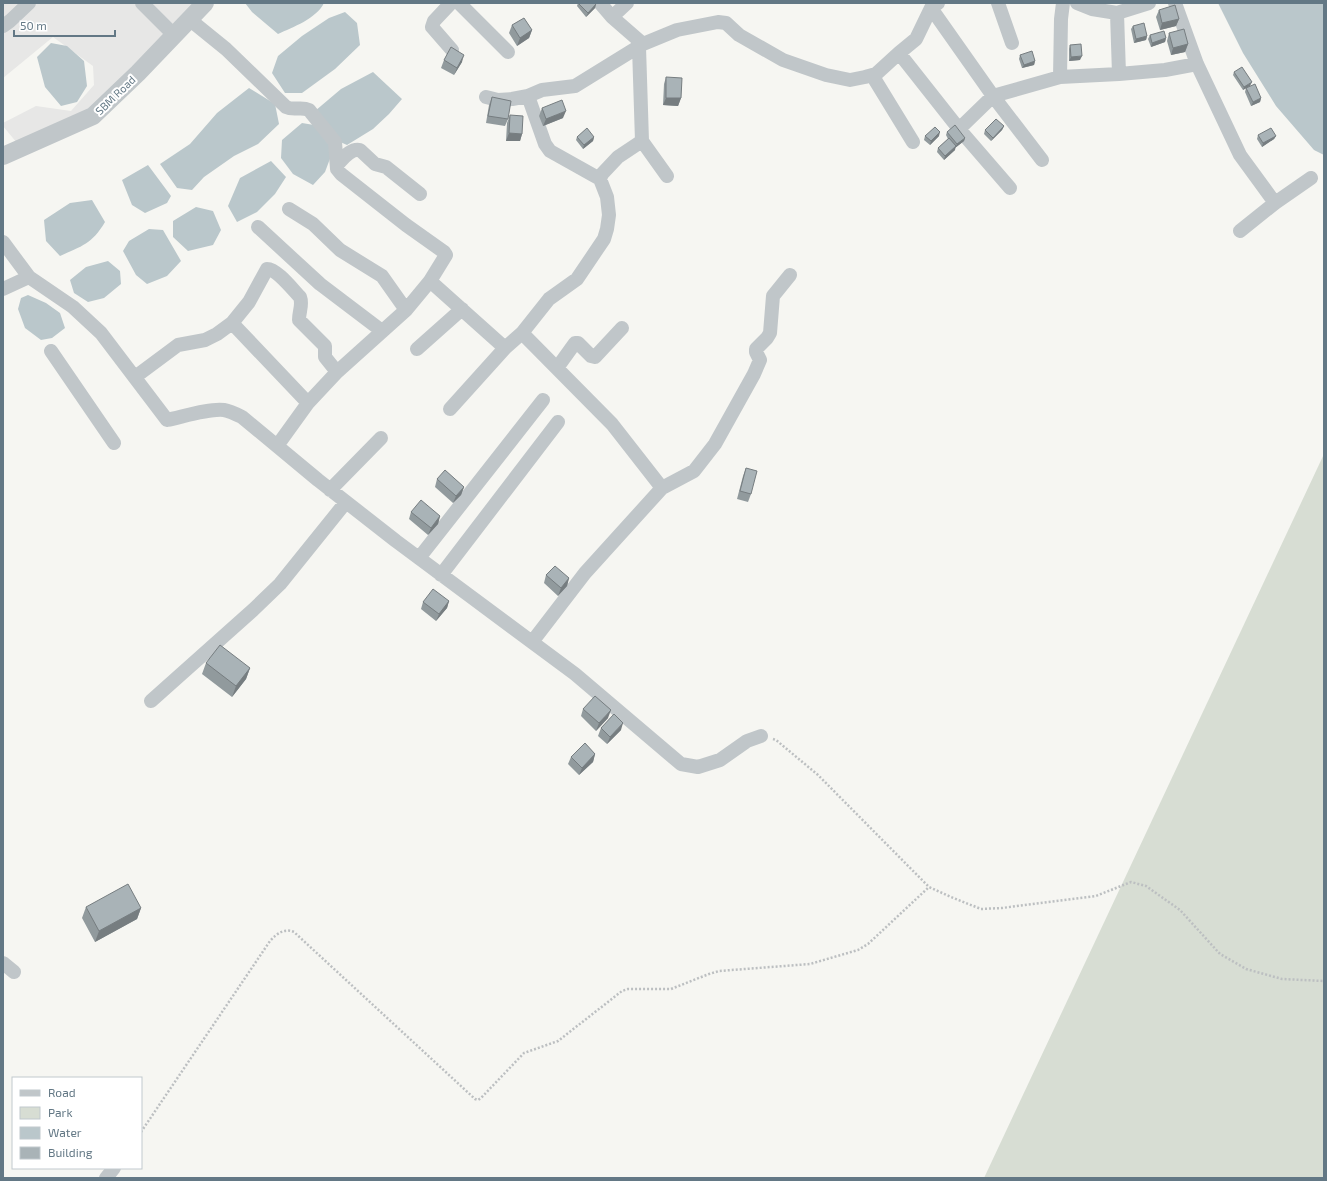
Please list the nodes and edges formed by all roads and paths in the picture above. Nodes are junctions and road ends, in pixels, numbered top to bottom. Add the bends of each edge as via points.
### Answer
1 (29, 3) edge
2 (142, 3) edge
3 (205, 3) edge
4 (452, 3) edge
5 (459, 3) edge
6 (600, 3) edge
7 (627, 3) edge
8 (998, 3) edge
9 (1063, 3) edge
10 (1077, 3) edge
11 (1150, 3) edge
12 (1175, 3) edge
13 (935, 5) edge
14 (1117, 12) junction
15 (612, 17) junction
16 (189, 19) junction
17 (3, 26) edge
18 (174, 34) junction
19 (1012, 43) dead end
20 (641, 46) junction
21 (452, 50) edge
22 (508, 52) dead end
23 (899, 53) junction
24 (1197, 64) junction
25 (1119, 74) junction
26 (872, 75) junction
27 (1060, 77) junction
28 (528, 96) junction
29 (993, 96) junction
30 (486, 97) dead end
31 (958, 129) junction
32 (642, 141) junction
33 (913, 142) dead end
34 (3, 156) edge
35 (1042, 160) dead end
36 (337, 165) junction
37 (667, 176) dead end
38 (1311, 178) dead end
39 (600, 180) junction
40 (1010, 188) dead end
41 (420, 194) dead end
42 (1276, 203) junction
43 (289, 209) dead end
44 (258, 226) dead end
45 (1240, 231) dead end
46 (3, 242) edge
47 (790, 275) dead end
48 (30, 277) junction
49 (430, 281) junction
50 (3, 289) edge
51 (462, 308) junction
52 (406, 310) junction
53 (232, 323) junction
54 (622, 328) dead end
55 (382, 332) junction
56 (522, 333) junction
57 (505, 348) junction
58 (417, 349) dead end
59 (51, 351) dead end
60 (557, 368) junction
61 (337, 372) junction
62 (135, 377) junction
63 (543, 400) dead end
64 (308, 403) junction
65 (450, 409) dead end
66 (558, 422) dead end
67 (381, 438) dead end
68 (114, 443) dead end
69 (277, 446) junction
70 (662, 488) junction
71 (330, 490) junction
72 (346, 502) junction
73 (419, 558) junction
74 (441, 575) junction
75 (532, 642) junction
76 (151, 701) dead end
77 (760, 736) joint
78 (929, 887) junction
79 (1324, 981) edge
80 (142, 1131) edge
81 (113, 1169) edge
82 (106, 1178) edge

1 - 17 street
2 - 18 street
3 - 16 street, SBM Road
4 - 21 street via 434,21 432,28
5 - 22 street
6 - 15 street
7 - 15 street
8 - 19 street
9 - 27 street
10 - 14 street via 1092,9
11 - 14 street
12 - 24 street
13 - 23 street via 916,39
13 - 29 street
14 - 25 street
15 - 20 street
16 - 18 street, SBM Road
16 - 36 street via 226,49 286,107 304,107 309,110 335,142
18 - 34 street, SBM Road via 93,116
20 - 26 street via 677,30 718,22 726,23 739,35 783,60 826,75 850,80
20 - 28 street via 575,86 542,90
20 - 32 street
23 - 26 street
23 - 31 street
24 - 25 street
24 - 42 street via 1240,155
25 - 27 street
26 - 33 street
27 - 29 street
28 - 30 street via 498,100
28 - 39 street via 545,144 550,151
29 - 31 street
29 - 35 street
31 - 40 street
32 - 37 street
32 - 39 street via 618,157 602,174
36 - 41 street via 350,152 360,150 375,164 386,167
36 - 49 street via 341,174 444,252 446,258
38 - 42 street
39 - 56 street via 607,197 609,215 604,239 577,279 549,300
42 - 45 street
43 - 52 street via 313,224 340,250 382,276
44 - 55 street via 320,284
46 - 48 street
47 - 70 street via 773,296 770,333 756,349 760,360 754,374 715,444 694,471
48 - 50 street
48 - 62 street via 73,307 101,334
49 - 51 street
49 - 52 street
51 - 57 street
51 - 58 street
52 - 55 street
53 - 61 street via 249,302 268,270 272,270 300,297 302,302 299,320 325,346 325,357
53 - 62 street via 205,340 178,345
53 - 64 street
54 - 60 street via 595,357 578,343 574,344
55 - 61 street
56 - 57 street
56 - 60 street
57 - 65 street
59 - 68 street
60 - 70 street via 612,424
61 - 64 street
62 - 69 street via 167,420 210,411 232,412 242,417
63 - 73 street
64 - 69 street
66 - 74 street
67 - 71 street
69 - 71 street
70 - 75 street via 584,573
71 - 72 street
72 - 73 street
72 - 76 street via 280,584
73 - 74 street
74 - 75 street
75 - 77 street via 575,674 681,764 698,767 720,760 747,741
77 - 78 path via 776,740 818,775
78 - 79 path via 982,909 1096,896 1131,882 1146,886 1180,910 1220,954 1246,969 1282,979
78 - 80 path via 868,944 858,950 810,964 709,974 676,988 622,991 558,1041 524,1054 478,1100 294,932 286,930 270,941
81 - 82 street

